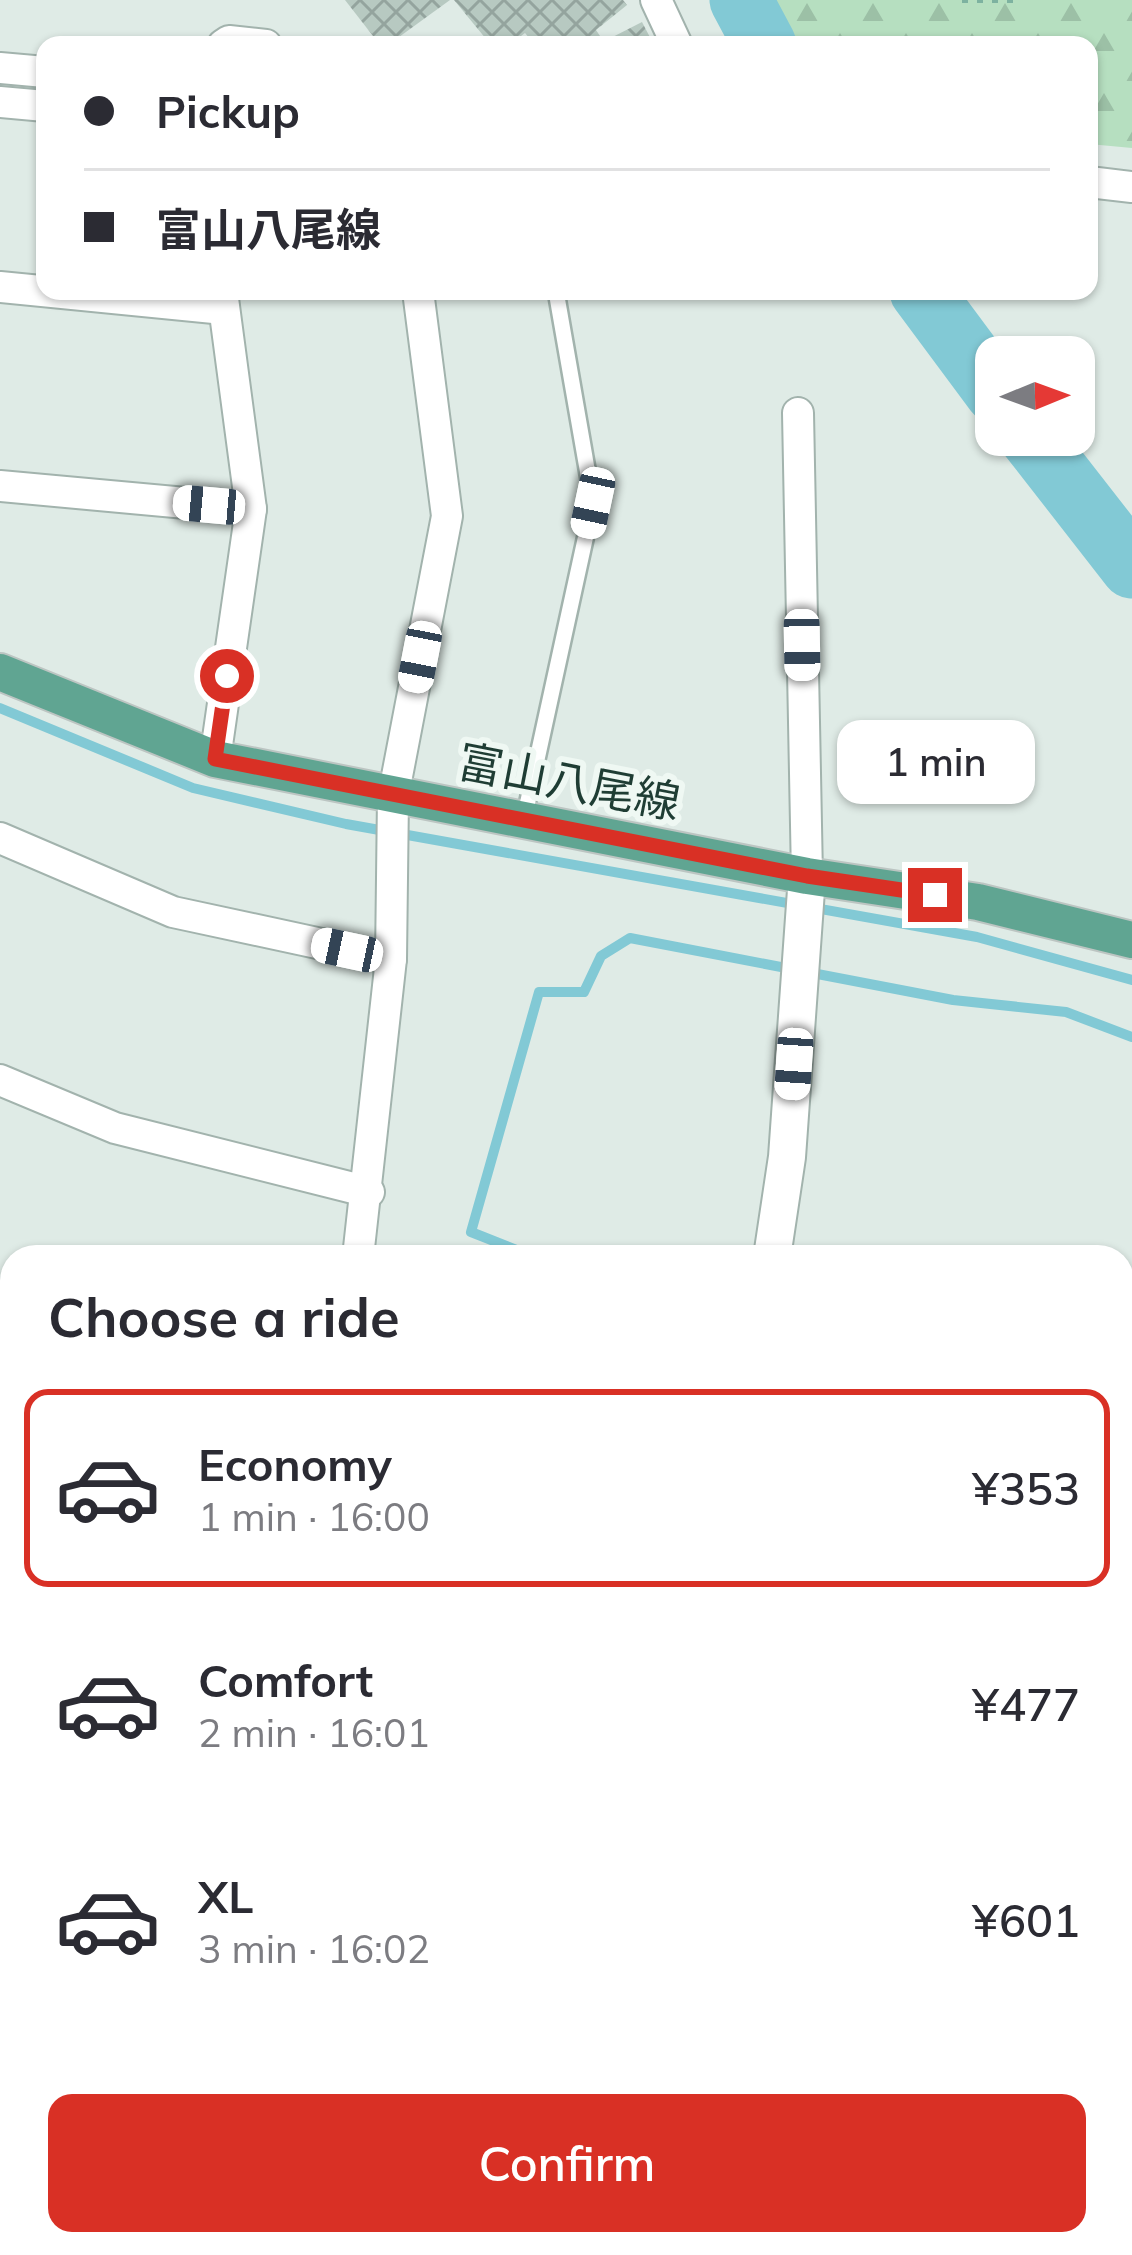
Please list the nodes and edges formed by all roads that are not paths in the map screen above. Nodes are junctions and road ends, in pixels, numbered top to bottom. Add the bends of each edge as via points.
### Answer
1 (656, 0) edge
2 (673, 36) edge
3 (0, 68) edge
4 (36, 71) edge
5 (0, 102) edge
6 (36, 105) edge
7 (1098, 183) edge
8 (1132, 187) edge
9 (0, 286) edge
10 (36, 288) edge
11 (223, 300) edge
12 (419, 300) edge
13 (558, 300) edge
14 (799, 413) dead end
15 (0, 486) edge
16 (251, 509) junction
17 (0, 672) edge
18 (215, 759) junction
19 (393, 797) junction
20 (523, 822) junction
21 (0, 838) edge
22 (807, 876) junction
23 (1132, 940) edge
24 (391, 959) junction
25 (0, 1080) edge
26 (369, 1192) junction
27 (360, 1245) edge
28 (774, 1245) edge

1 - 2 street
3 - 4 street
5 - 6 street
7 - 8 street
9 - 10 street
11 - 16 street
12 - 19 street via 447,516
13 - 20 lane via 593,503
14 - 22 street
15 - 16 street
16 - 18 street
17 - 18 main road, 富山八尾線
18 - 19 main road, 富山八尾線
19 - 20 main road, 富山八尾線
19 - 24 street
20 - 22 main road, 富山八尾線
21 - 24 street via 173,912
22 - 23 main road, 富山八尾線 via 979,902
22 - 28 street
24 - 26 street
25 - 26 street via 115,1128
26 - 27 street

